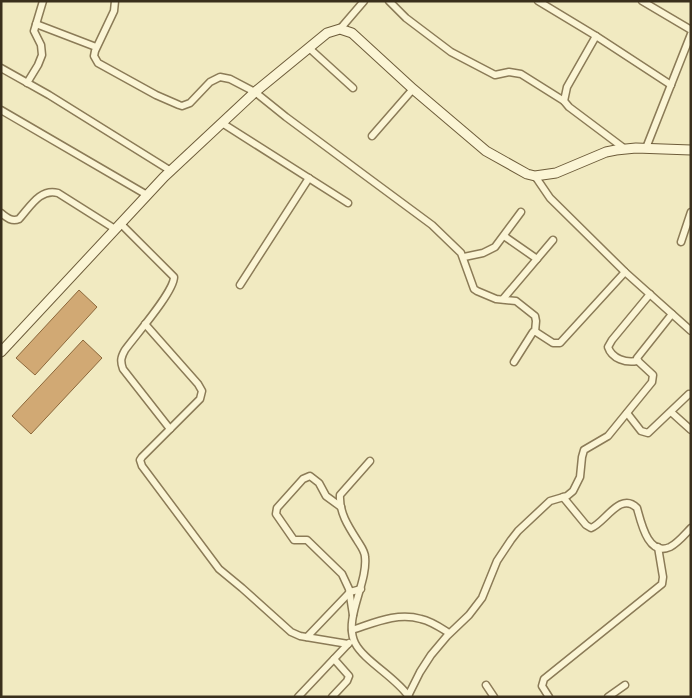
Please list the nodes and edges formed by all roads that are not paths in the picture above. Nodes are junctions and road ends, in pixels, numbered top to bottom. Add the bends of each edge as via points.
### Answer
1 (43, 1) edge
2 (115, 1) edge
3 (364, 1) edge
4 (389, 1) edge
5 (538, 1) edge
6 (642, 1) edge
7 (36, 24) junction
8 (340, 29) junction
9 (691, 30) edge
10 (691, 34) edge
11 (596, 36) junction
12 (96, 47) junction
13 (309, 48) junction
14 (1, 68) edge
15 (27, 82) junction
16 (671, 85) junction
17 (353, 88) dead end
18 (412, 89) junction
19 (255, 92) junction
20 (564, 101) junction
21 (1, 110) edge
22 (222, 123) junction
23 (372, 136) dead end
24 (625, 148) junction
25 (646, 148) junction
26 (691, 150) edge
27 (171, 171) junction
28 (536, 176) junction
29 (309, 178) junction
30 (147, 195) junction
31 (348, 203) dead end
32 (521, 212) dead end
33 (691, 212) edge
34 (1, 213) edge
35 (118, 227) junction
36 (504, 236) junction
37 (553, 240) dead end
38 (680, 242) dead end
39 (464, 257) junction
40 (538, 259) junction
41 (625, 272) junction
42 (240, 286) dead end
43 (650, 294) junction
44 (503, 299) junction
45 (672, 314) junction
46 (144, 324) junction
47 (535, 332) junction
48 (691, 332) edge
49 (1, 352) edge
50 (637, 361) junction
51 (514, 362) dead end
52 (689, 394) dead end
53 (671, 412) junction
54 (627, 413) junction
55 (170, 429) junction
56 (691, 430) edge
57 (370, 461) dead end
58 (563, 498) junction
59 (341, 508) junction
60 (691, 528) edge
61 (658, 547) junction
62 (361, 589) junction
63 (350, 592) junction
64 (353, 619) junction
65 (352, 630) junction
66 (449, 634) junction
67 (307, 637) junction
68 (350, 641) junction
69 (334, 658) junction
70 (625, 684) dead end
71 (486, 685) dead end
72 (408, 696) edge
73 (298, 697) edge
74 (332, 697) edge
75 (494, 697) edge
76 (549, 697) edge
77 (608, 697) edge

1 - 7 street
2 - 12 street via 114,11
3 - 8 street
4 - 20 street via 451,52 495,75 521,74
5 - 11 street
6 - 9 street
7 - 12 street
7 - 15 street via 34,31 42,55
8 - 13 street via 327,33
8 - 18 street via 352,33
10 - 16 street
11 - 16 street
11 - 20 street via 567,87
12 - 19 street via 94,56 98,63 182,106 220,77
13 - 17 street
13 - 19 street
14 - 15 street
15 - 27 street
16 - 25 street
18 - 23 street
18 - 28 street via 486,151
19 - 22 street
19 - 39 street via 432,225
20 - 24 street
21 - 30 street
22 - 27 street
22 - 29 street
24 - 25 street
24 - 28 street via 606,152 556,173
25 - 26 street
27 - 30 street
28 - 41 street via 550,198
29 - 31 street
29 - 42 street
30 - 35 street
32 - 36 street
33 - 38 street
34 - 35 street via 7,218 20,219 38,198 52,191
35 - 46 street via 174,277 166,296
35 - 49 street
36 - 39 street via 495,247
36 - 40 street
37 - 40 street
39 - 44 street via 474,289
40 - 44 street
41 - 43 street
41 - 47 street via 560,343 553,343
43 - 45 street
43 - 50 street via 608,347 623,361
44 - 47 street via 516,301 534,316
45 - 48 street
45 - 50 street
46 - 55 street via 121,358 122,369
46 - 55 street via 202,390 200,399
47 - 51 street
50 - 54 street via 651,373 653,380
52 - 53 street
53 - 54 street via 645,433
53 - 56 street
54 - 58 street via 608,436 584,450 580,477 573,491
55 - 67 street via 142,457 142,466 219,569 291,632
57 - 59 street via 340,493
58 - 61 street via 591,528 617,506 624,503 633,505 637,508 646,537
58 - 66 street via 550,501 518,531 497,562 482,598
59 - 62 street via 364,553
59 - 63 street via 310,476 303,479 277,508 276,514 294,540 307,540 342,574
60 - 61 street via 672,546
61 - 76 street via 662,584 544,679 542,686
62 - 63 street
62 - 64 street
63 - 64 street
63 - 67 street
64 - 65 street
65 - 66 street via 385,619 415,617
65 - 68 street
66 - 72 street via 431,655
67 - 68 street
68 - 69 street
68 - 72 street
69 - 73 street
69 - 74 street via 349,676
70 - 77 street
71 - 75 street

